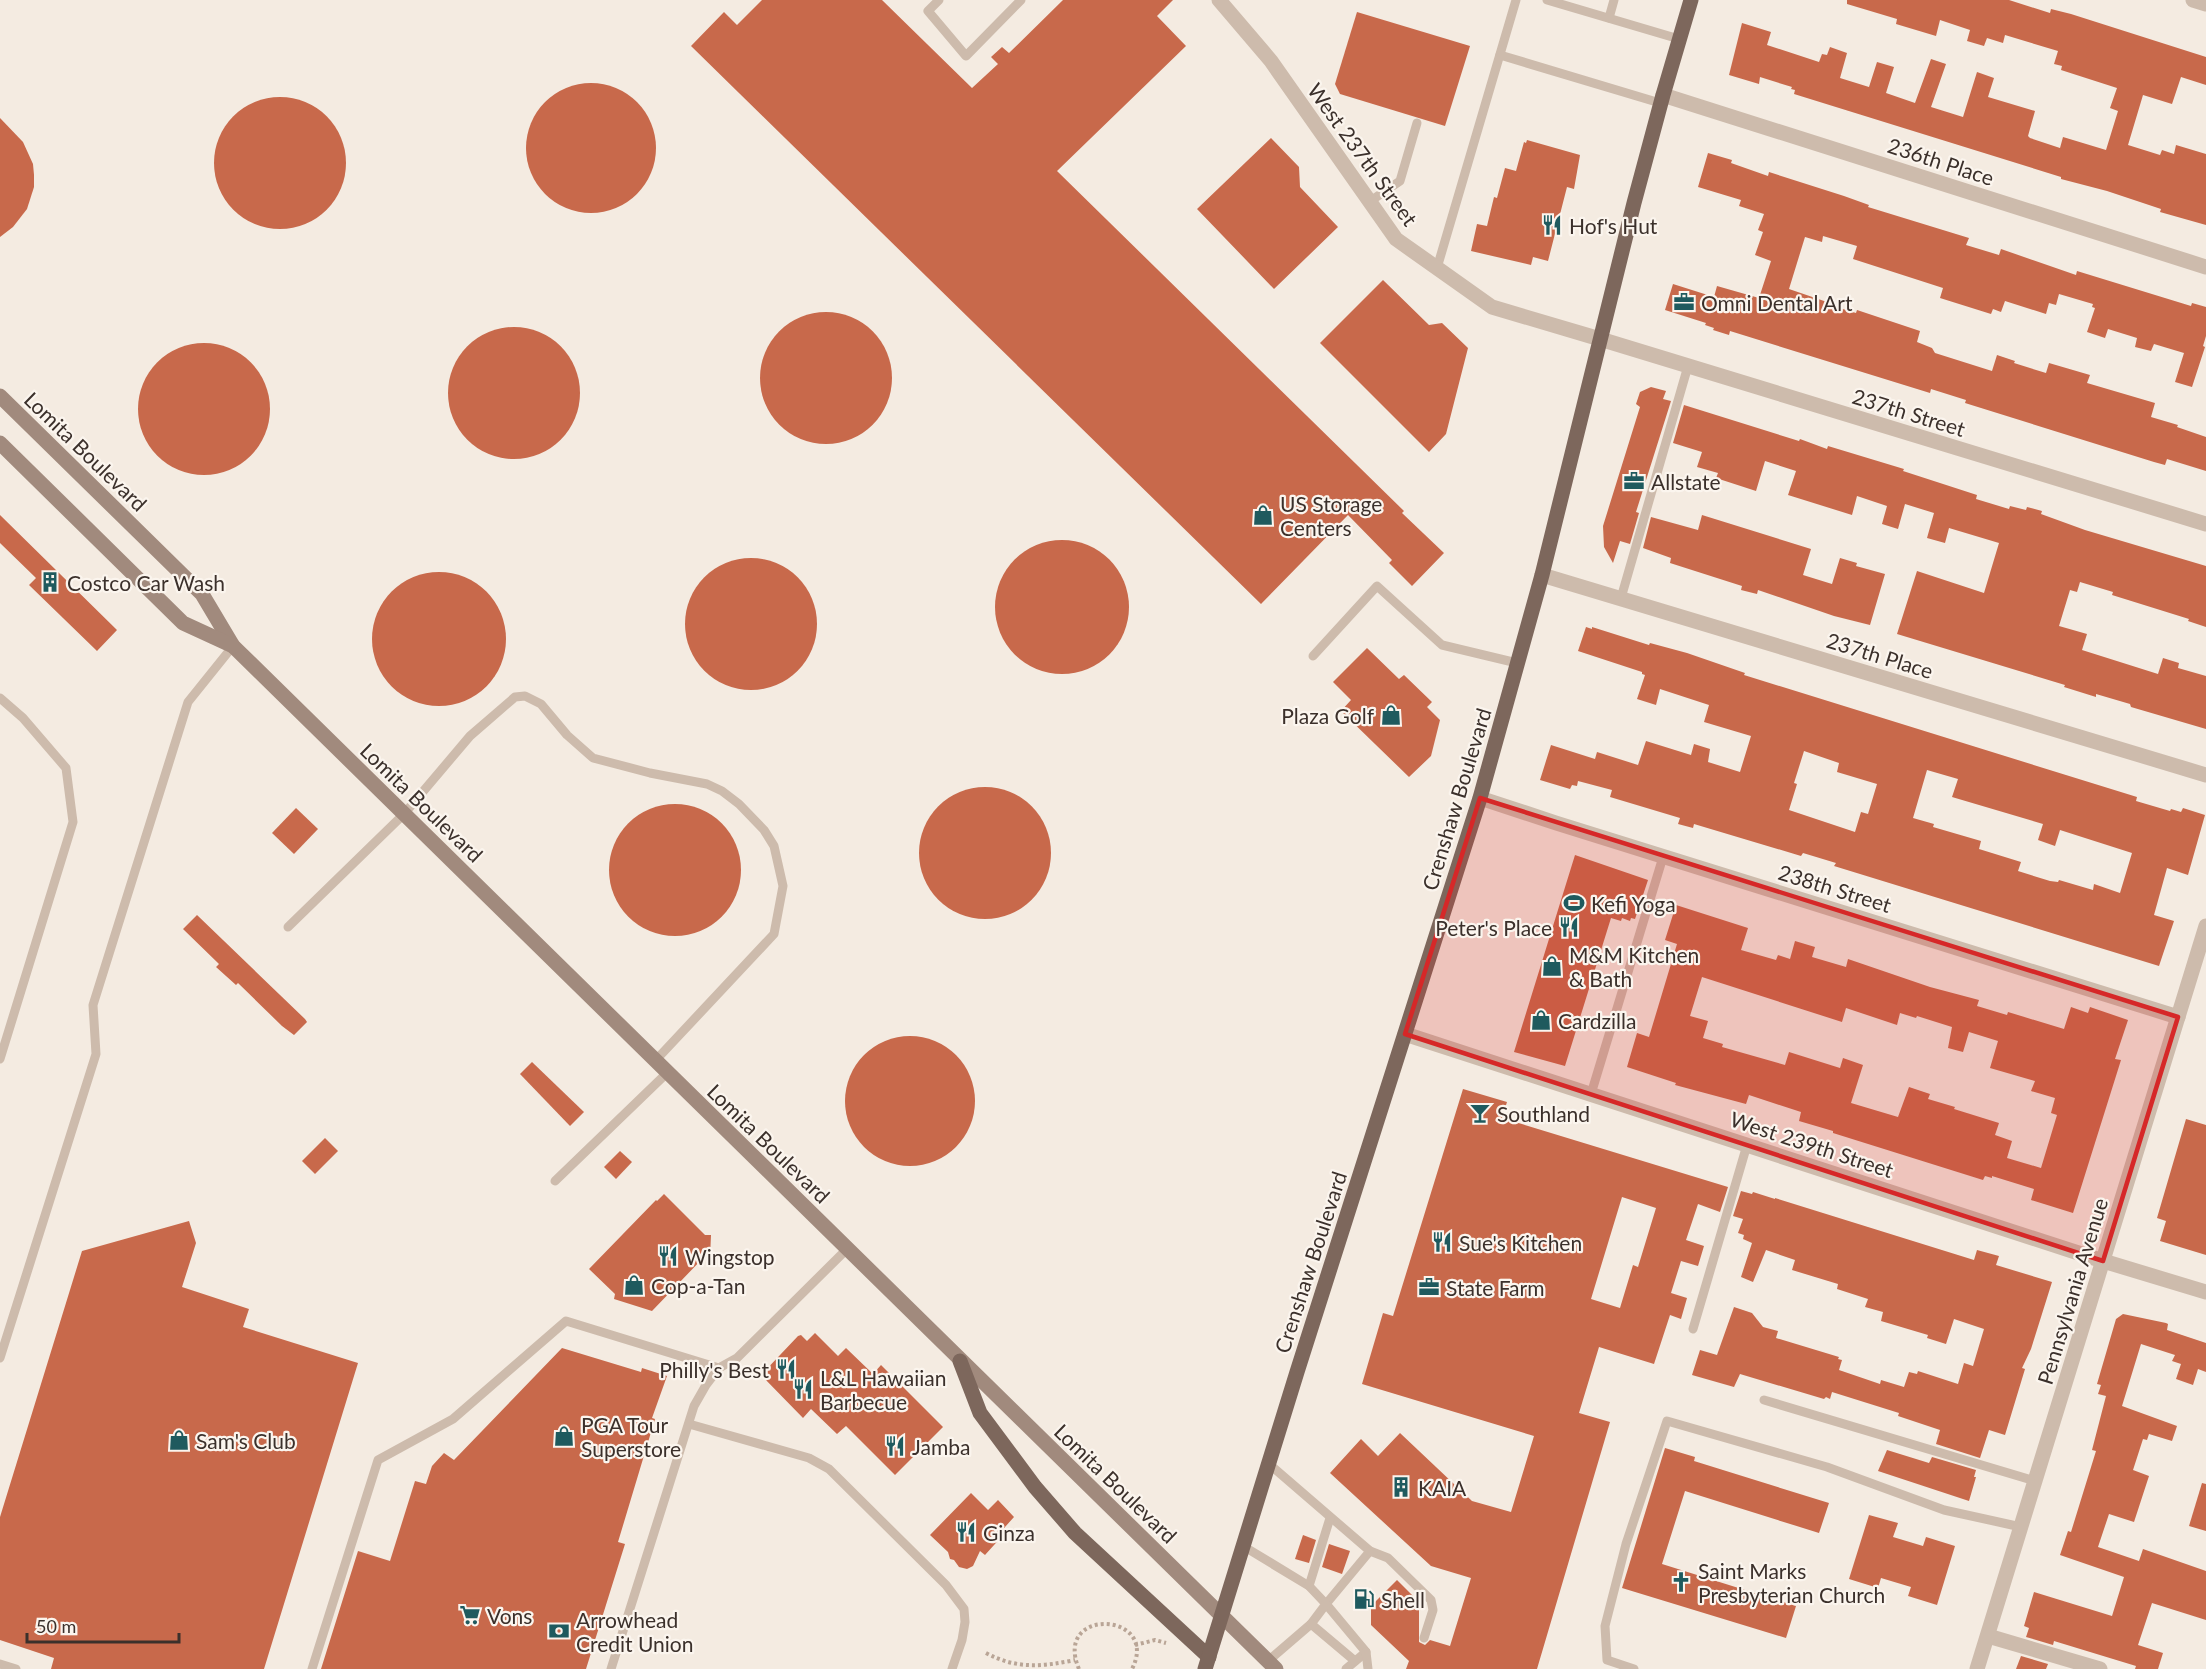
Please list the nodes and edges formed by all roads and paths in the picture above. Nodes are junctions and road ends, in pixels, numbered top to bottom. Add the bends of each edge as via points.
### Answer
1 (939, 0) edge
2 (1021, 0) edge
3 (1219, 0) edge
4 (1516, 0) edge
5 (1547, 0) edge
6 (1614, 0) edge
7 (1691, 0) edge
8 (2193, 0) edge
9 (2206, 4) edge
10 (1609, 18) junction
11 (1679, 39) junction
12 (1500, 55) junction
13 (1661, 99) junction
14 (1418, 123) dead end
15 (1369, 202) junction
16 (2206, 267) edge
17 (1437, 268) junction
18 (1600, 339) junction
19 (1688, 366) junction
20 (0, 396) edge
21 (1, 445) edge
22 (2206, 524) edge
23 (1542, 575) junction
24 (1621, 598) junction
25 (232, 646) junction
26 (1313, 656) dead end
27 (1517, 663) junction
28 (0, 698) edge
29 (2206, 775) edge
30 (1480, 798) junction
31 (404, 814) junction
32 (1663, 857) junction
33 (2206, 926) edge
34 (288, 927) dead end
35 (2178, 1017) junction
36 (1405, 1034) junction
37 (0, 1059) edge
38 (655, 1061) junction
39 (668, 1072) junction
40 (1591, 1094) junction
41 (1747, 1145) junction
42 (555, 1181) dead end
43 (847, 1249) junction
44 (2103, 1261) junction
45 (2206, 1292) edge
46 (1693, 1329) dead end
47 (0, 1358) edge
48 (960, 1361) junction
49 (719, 1368) junction
50 (1764, 1400) dead end
51 (689, 1424) junction
52 (1269, 1464) junction
53 (2035, 1481) junction
54 (1330, 1518) junction
55 (2021, 1527) junction
56 (1243, 1546) junction
57 (1370, 1551) junction
58 (1309, 1586) junction
59 (1326, 1604) junction
60 (1222, 1615) junction
61 (1311, 1624) junction
62 (1988, 1635) junction
63 (1424, 1638) dead end
64 (1167, 1643) dead end
65 (1135, 1645) junction
66 (1366, 1652) junction
67 (986, 1653) dead end
68 (1075, 1660) junction
69 (1355, 1661) junction
70 (1207, 1663) edge
71 (0, 1664) edge
72 (1272, 1665) edge
73 (16, 1669) edge
74 (312, 1669) edge
75 (611, 1669) edge
76 (952, 1669) edge
77 (1079, 1669) edge
78 (1132, 1669) edge
79 (1346, 1669) edge
80 (1368, 1669) edge
81 (1634, 1669) edge
82 (1977, 1669) edge
83 (2100, 1669) edge

1 - 2 lane via 928,10 966,56
3 - 15 street, West 237th Street via 1271,61
4 - 12 lane
5 - 10 lane
6 - 10 lane
7 - 11 main road, Crenshaw Boulevard
8 - 9 street
10 - 11 lane
11 - 13 main road, Crenshaw Boulevard
12 - 13 lane
12 - 17 lane
13 - 16 street, 236th Place
13 - 18 main road, Crenshaw Boulevard
14 - 15 lane via 1400,181
15 - 17 street, West 237th Street via 1396,239
17 - 18 street, West 237th Street via 1492,307
18 - 19 street, 237th Street
18 - 23 main road, Crenshaw Boulevard
19 - 22 street, 237th Street
19 - 24 lane
20 - 25 main road, Lomita Boulevard via 202,594
21 - 25 main road, Lomita Boulevard via 183,623
23 - 24 street, 237th Place
23 - 27 main road, Crenshaw Boulevard
24 - 29 street, 237th Place
25 - 31 main road, Lomita Boulevard
25 - 47 lane via 188,702 93,1005 96,1054
26 - 27 lane via 1377,586 1442,645
27 - 30 main road, Crenshaw Boulevard
28 - 37 lane via 23,717 66,768 73,822
30 - 32 street, 238th Street
30 - 36 main road, Crenshaw Boulevard
31 - 34 lane
31 - 38 main road, Lomita Boulevard
31 - 38 lane via 470,736 515,697 525,696 541,704 593,758 707,784 739,804 774,846 783,886 774,934
32 - 35 street, 238th Street
32 - 40 lane
33 - 35 street, Pennsylvania Avenue
35 - 44 street, Pennsylvania Avenue
36 - 40 street, West 239th Street
36 - 52 main road, Crenshaw Boulevard
38 - 39 main road, Lomita Boulevard
39 - 42 lane
39 - 43 main road, Lomita Boulevard
40 - 41 street, West 239th Street
41 - 44 street, West 239th Street
41 - 46 lane
43 - 48 main road, Lomita Boulevard
43 - 49 lane via 737,1358
44 - 45 street, West 239th Street
44 - 53 street, Pennsylvania Avenue
48 - 60 main road, Lomita Boulevard
48 - 70 main road via 980,1413 1035,1487 1075,1533
49 - 51 lane via 694,1406
49 - 74 lane via 566,1320 453,1419 378,1460
50 - 53 lane
51 - 75 lane
51 - 76 lane via 809,1458 829,1469 946,1585 964,1609 962,1640
52 - 54 lane
52 - 56 main road, Crenshaw Boulevard
53 - 55 street, Pennsylvania Avenue
54 - 57 lane
54 - 58 lane
55 - 62 street, Pennsylvania Avenue
55 - 81 lane via 1944,1510 1827,1467 1667,1421 1626,1544 1605,1626 1607,1660
56 - 58 lane
56 - 60 main road, Crenshaw Boulevard
57 - 59 lane
57 - 63 lane via 1388,1558 1431,1600 1433,1610
58 - 59 lane
59 - 61 lane
59 - 66 lane
60 - 70 main road, Crenshaw Boulevard
60 - 72 main road, Lomita Boulevard
61 - 69 lane
61 - 72 lane
62 - 82 street, Pennsylvania Avenue
62 - 83 street
64 - 65 path via 1155,1640
65 - 68 path via 1130,1635 1113,1623 1092,1625 1077,1640
65 - 78 path via 1137,1654
66 - 69 lane
66 - 80 lane
67 - 68 path via 999,1663 1025,1668
68 - 77 path
69 - 79 lane
71 - 73 lane

